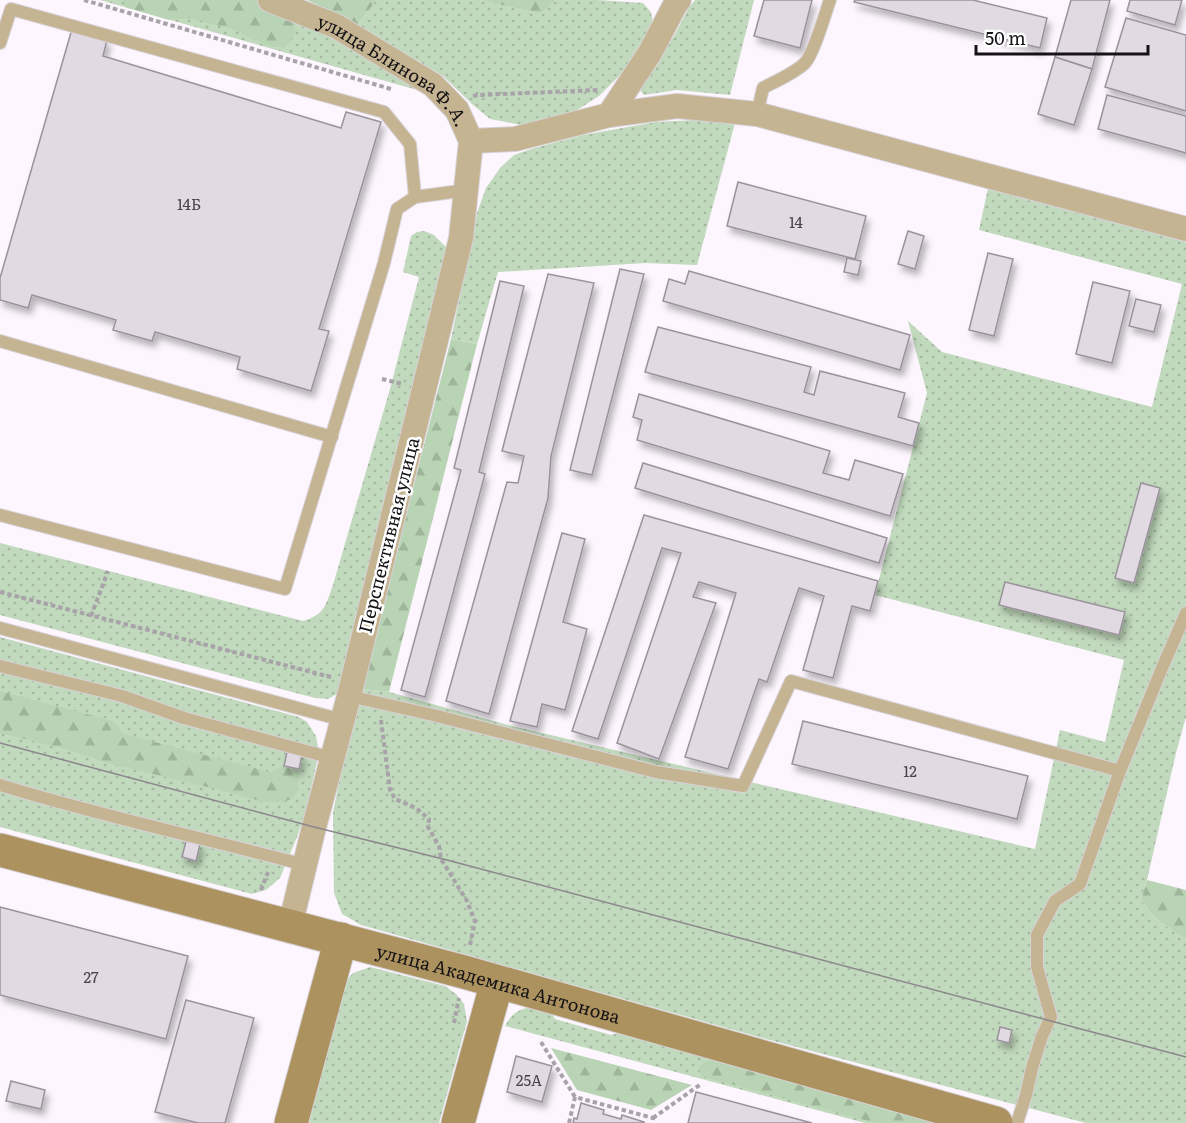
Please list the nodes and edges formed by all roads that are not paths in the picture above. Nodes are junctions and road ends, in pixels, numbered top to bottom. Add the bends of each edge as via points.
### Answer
1 (270, 0) edge
2 (679, 0) edge
3 (830, 0) edge
4 (0, 43) edge
5 (757, 114) junction
6 (609, 115) junction
7 (471, 141) junction
8 (467, 190) junction
9 (415, 197) junction
10 (1186, 230) edge
11 (0, 341) edge
12 (332, 437) junction
13 (0, 515) edge
14 (1186, 613) edge
15 (0, 628) edge
16 (0, 666) edge
17 (343, 688) junction
18 (342, 720) junction
19 (332, 758) junction
20 (1120, 771) junction
21 (0, 785) edge
22 (0, 850) edge
23 (305, 865) junction
24 (290, 926) junction
25 (341, 939) junction
26 (497, 982) junction
27 (291, 1123) edge
28 (458, 1123) edge
29 (996, 1123) edge
30 (1017, 1123) edge

1 - 7 street, улица Блинова Ф. А. via 336,26 433,85 457,110
2 - 6 street
3 - 5 lane via 805,63 763,88
4 - 9 lane via 11,9 384,112 410,144
5 - 6 street via 677,106
5 - 10 street
6 - 7 street via 515,139
7 - 8 street, Перспективная улица
8 - 9 lane
8 - 17 street, Перспективная улица via 461,238
9 - 12 lane via 397,209
11 - 12 lane
12 - 13 lane via 285,590
14 - 20 lane
15 - 18 lane
16 - 19 lane via 122,696 184,718
17 - 18 street, Перспективная улица
17 - 20 lane via 380,703 656,772 743,786 791,681
18 - 19 street, Перспективная улица
19 - 23 street, Перспективная улица
20 - 30 lane via 1080,884 1054,901 1036,934 1037,967 1051,1017
21 - 23 lane
22 - 24 main road, улица Академика Антонова
23 - 24 street, Перспективная улица
24 - 25 main road, улица Академика Антонова
25 - 26 main road, улица Академика Антонова
25 - 27 main road
26 - 28 main road
26 - 29 main road, улица Академика Антонова

